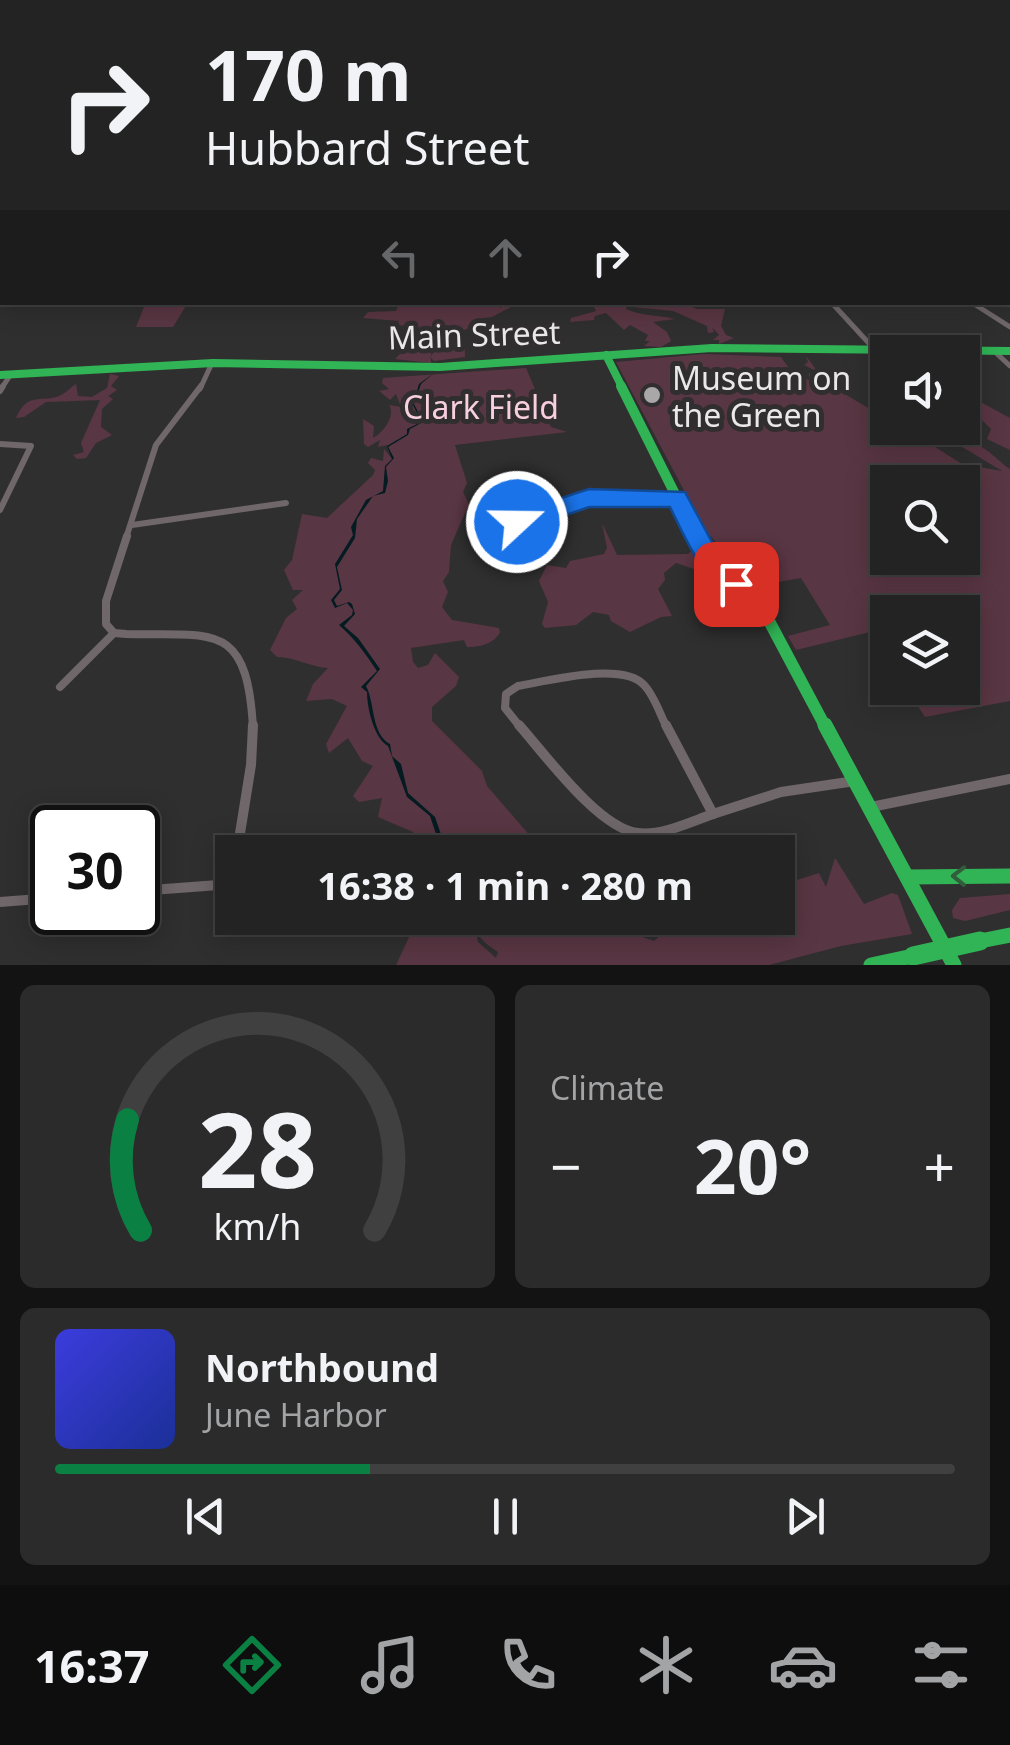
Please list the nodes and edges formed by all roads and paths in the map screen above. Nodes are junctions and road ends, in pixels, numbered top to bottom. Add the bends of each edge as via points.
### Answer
1 (833, 305) edge
2 (976, 305) edge
3 (1010, 327) edge
4 (870, 345) edge
5 (980, 351) edge
6 (994, 351) junction
7 (1010, 351) edge
8 (870, 352) edge
9 (606, 355) junction
10 (212, 363) junction
11 (1010, 366) edge
12 (6, 374) edge
13 (0, 391) edge
14 (0, 444) edge
15 (676, 498) junction
16 (286, 503) dead end
17 (0, 510) edge
18 (517, 522) dead end
19 (132, 524) junction
20 (114, 633) junction
21 (60, 687) dead end
22 (1010, 779) edge
23 (856, 781) junction
24 (870, 807) junction
25 (713, 814) junction
26 (239, 835) edge
27 (1010, 876) edge
28 (908, 877) junction
29 (215, 882) edge
30 (160, 888) edge
31 (30, 900) edge
32 (0, 902) edge
33 (1010, 935) edge
34 (871, 965) edge
35 (954, 965) edge

1 - 4 street
2 - 3 street
5 - 6 main road, Main Street
6 - 7 main road, Main Street
6 - 11 street
8 - 9 main road, Main Street via 712,348
9 - 10 main road, Main Street via 440,367
9 - 15 main road
10 - 12 main road, Main Street
10 - 19 street via 198,396 156,445
12 - 13 street
14 - 17 street via 32,446
15 - 18 street via 589,498
15 - 23 main road via 708,556 768,619
16 - 19 street
19 - 20 street via 106,601 106,624
20 - 21 street
20 - 26 street via 209,634 231,646 248,677 254,732
22 - 24 street
23 - 24 main road
23 - 25 street via 781,792
24 - 28 main road
25 - 25 street via 651,833 620,827 516,722 505,708 506,694 518,686 616,672 636,676
27 -> 28 main road
28 - 35 main road
29 - 30 street
31 - 32 street
33 - 34 main road, bridge

